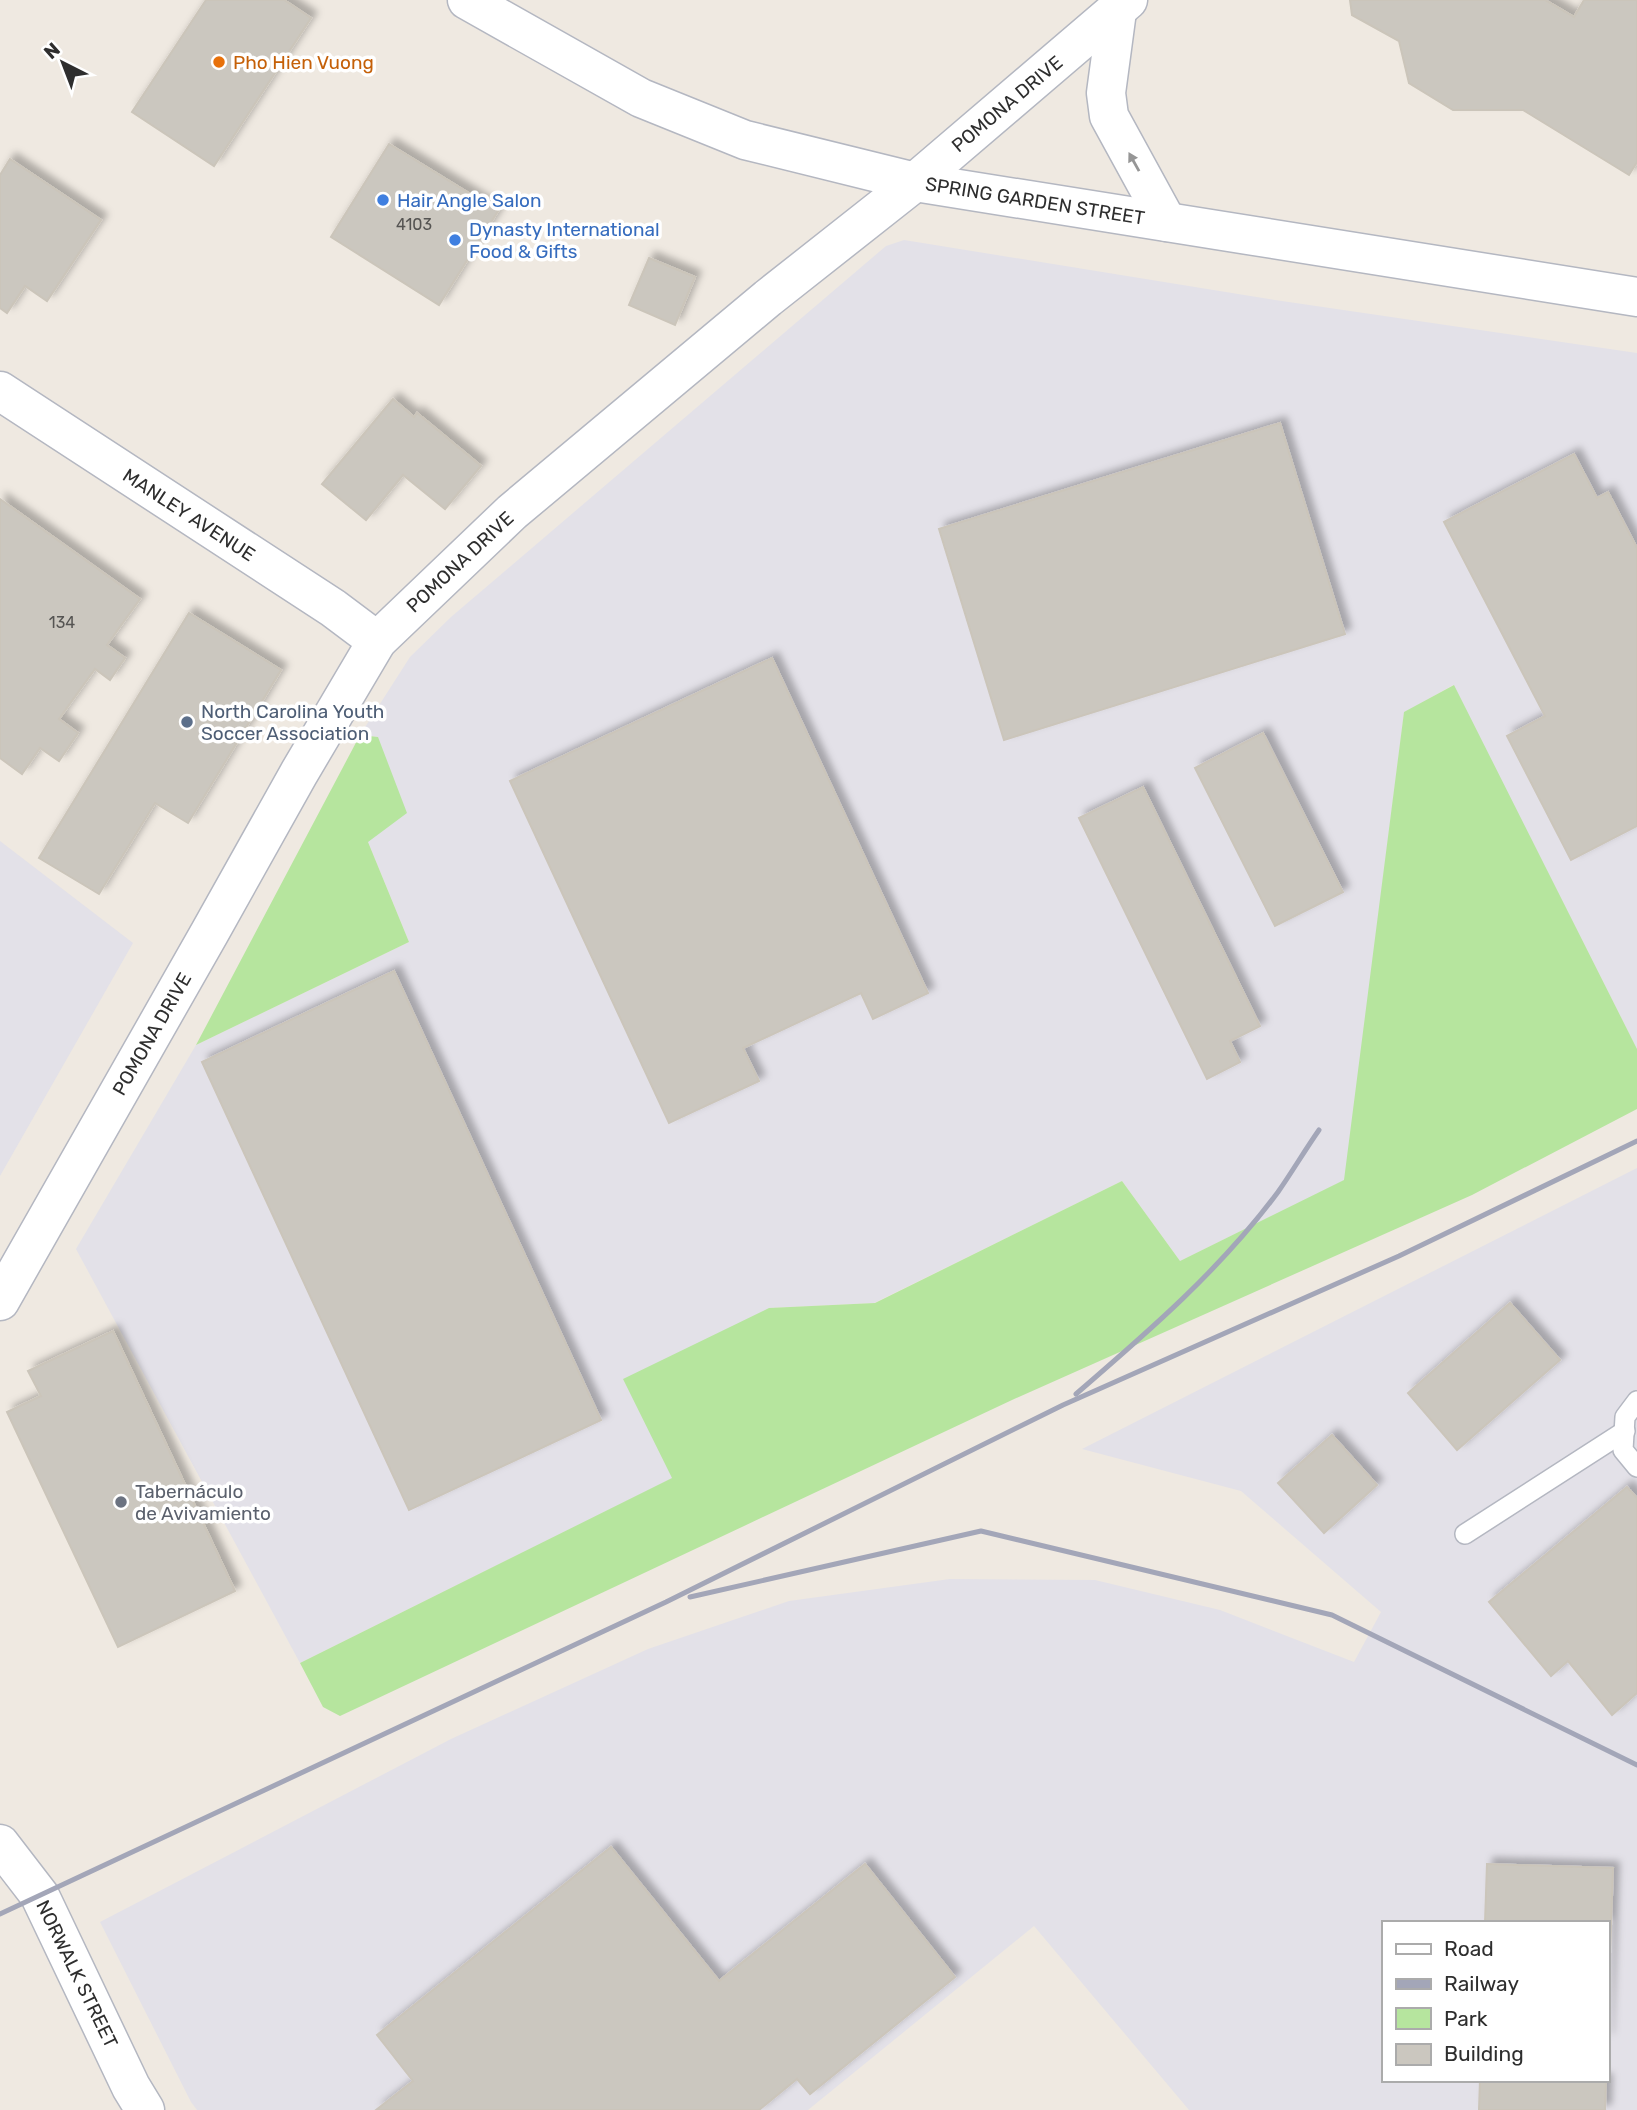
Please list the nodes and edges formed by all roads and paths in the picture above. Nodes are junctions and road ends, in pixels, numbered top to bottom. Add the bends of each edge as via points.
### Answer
1 (467, 0) edge
2 (1123, 5) edge
3 (915, 182) junction
4 (1167, 222) junction
5 (1637, 297) edge
6 (0, 391) edge
7 (377, 640) junction
8 (0, 1301) edge
9 (1637, 1401) edge
10 (1625, 1431) junction
11 (1637, 1467) edge
12 (1465, 1534) dead end
13 (0, 1844) edge
14 (145, 2110) edge

1 - 3 street, SPRING GARDEN STREET via 641,98 745,140
2 - 3 street, POMONA DRIVE
4 -> 2 street via 1109,116 1106,93
3 - 4 street, SPRING GARDEN STREET
3 - 7 street, POMONA DRIVE via 512,512
4 - 5 street, SPRING GARDEN STREET
6 - 7 street, MANLEY AVENUE
7 - 8 street, POMONA DRIVE
9 - 10 lane via 1625,1417
10 - 11 lane via 1623,1450
10 - 12 lane
13 - 14 street, NORWALK STREET via 40,1896

